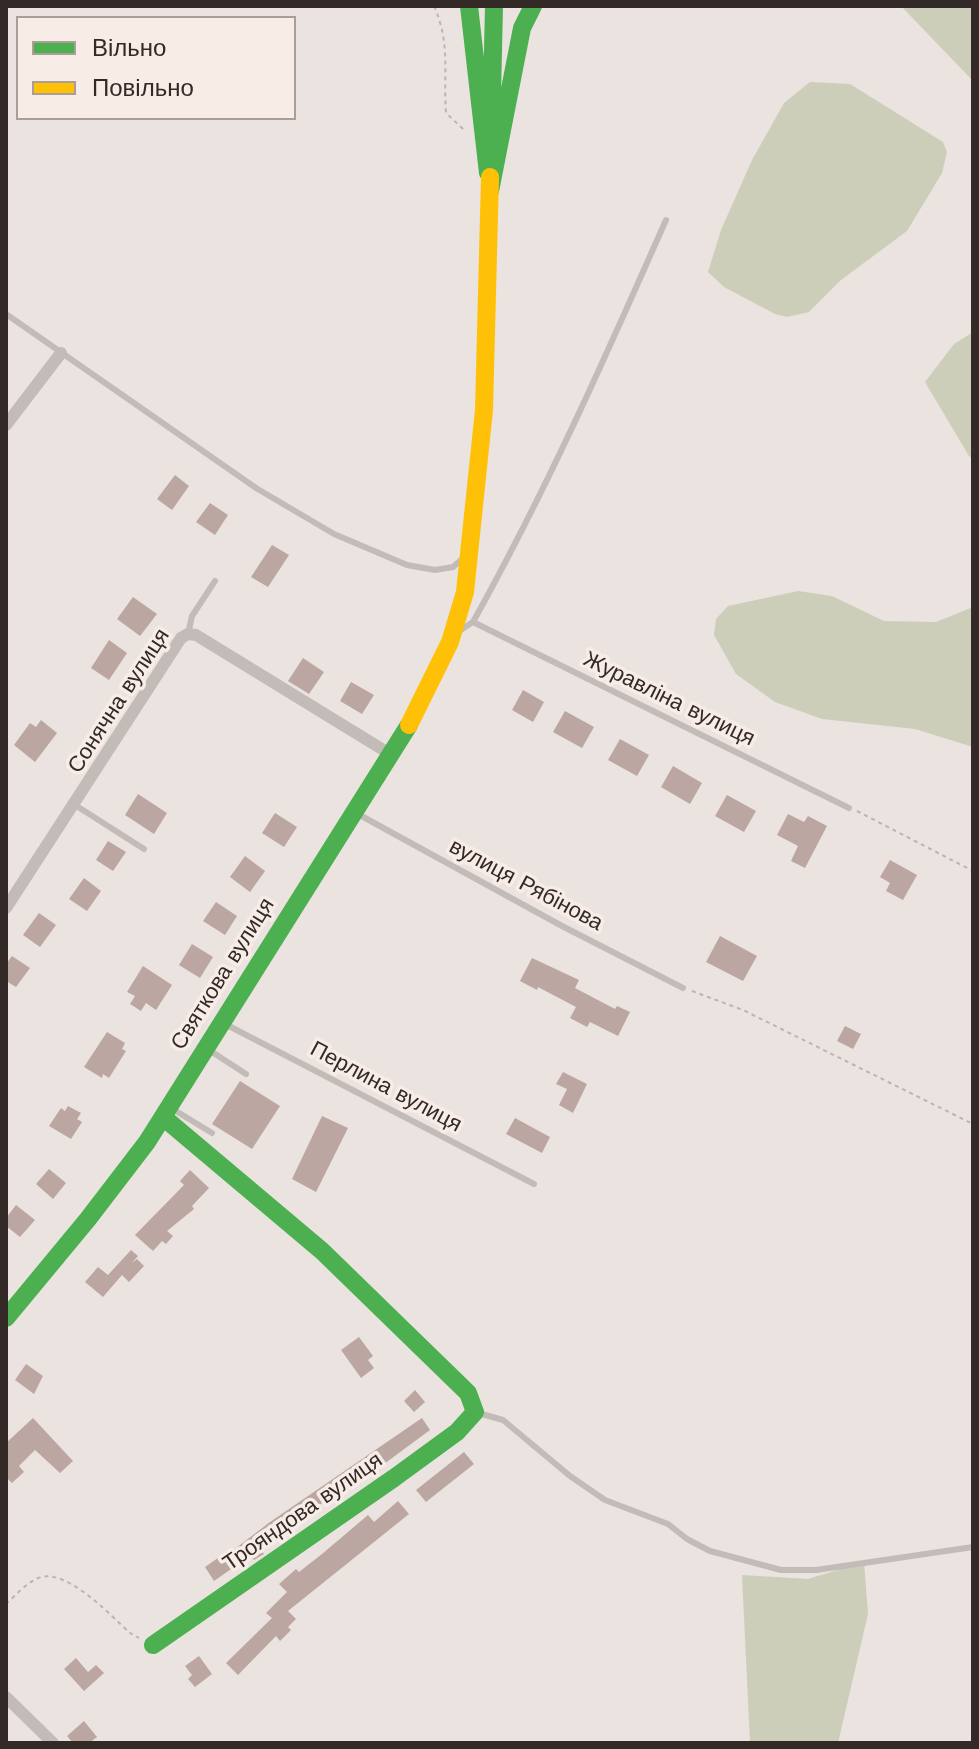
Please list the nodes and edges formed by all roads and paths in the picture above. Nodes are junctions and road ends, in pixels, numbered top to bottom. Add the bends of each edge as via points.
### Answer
1 (434, 6) edge
2 (469, 6) edge
3 (494, 6) edge
4 (533, 6) edge
5 (484, 136) junction
6 (490, 191) junction
7 (666, 220) dead end
8 (6, 314) edge
9 (61, 353) junction
10 (6, 425) edge
11 (467, 555) junction
12 (215, 581) dead end
13 (473, 622) junction
14 (188, 634) junction
15 (453, 636) junction
16 (390, 754) junction
17 (75, 805) junction
18 (849, 808) joint
19 (353, 811) junction
20 (144, 849) dead end
21 (973, 871) edge
22 (6, 908) edge
23 (683, 988) joint
24 (222, 1022) junction
25 (205, 1048) junction
26 (246, 1074) dead end
27 (166, 1112) junction
28 (973, 1124) edge
29 (212, 1133) dead end
30 (534, 1184) dead end
31 (6, 1318) edge
32 (475, 1412) junction
33 (973, 1547) edge
34 (6, 1604) edge
35 (153, 1645) joint
36 (6, 1697) edge
37 (53, 1743) edge

1 - 5 path via 447,50 446,113 461,129
2 - 5 main road
3 - 6 main road
4 - 6 main road via 522,28
5 - 6 main road
6 - 11 main road, Святкова вулиця via 486,380
7 - 13 lane via 523,532
8 - 9 lane
9 - 10 street
9 - 11 lane via 256,488 334,534 407,565 435,570 453,567
11 - 15 main road, Святкова вулиця
12 - 14 lane via 192,616
13 - 15 lane
13 - 18 lane, Журавліна вулиця
14 - 16 street, Сонячна вулиця
14 - 17 street, Сонячна вулиця
15 - 16 main road, Святкова вулиця
16 - 19 main road, Святкова вулиця
17 - 20 lane
17 - 22 street, Сонячна вулиця
18 - 21 path
19 - 23 lane, вулиця Рябінова
19 - 24 main road, Святкова вулиця
23 - 28 path via 743,1010
24 - 25 main road, Святкова вулиця
24 - 30 lane, Перлина вулиця
25 - 26 lane
25 - 27 main road, Святкова вулиця
27 - 29 lane
27 - 31 main road, Святкова вулиця
27 - 32 main road via 322,1251 468,1393
32 - 33 lane via 503,1420 605,1500 668,1524 710,1551 781,1570 816,1570
32 - 35 main road, Трояндова вулиця via 457,1432 394,1478
34 - 35 path via 40,1578 62,1579
36 - 37 street

